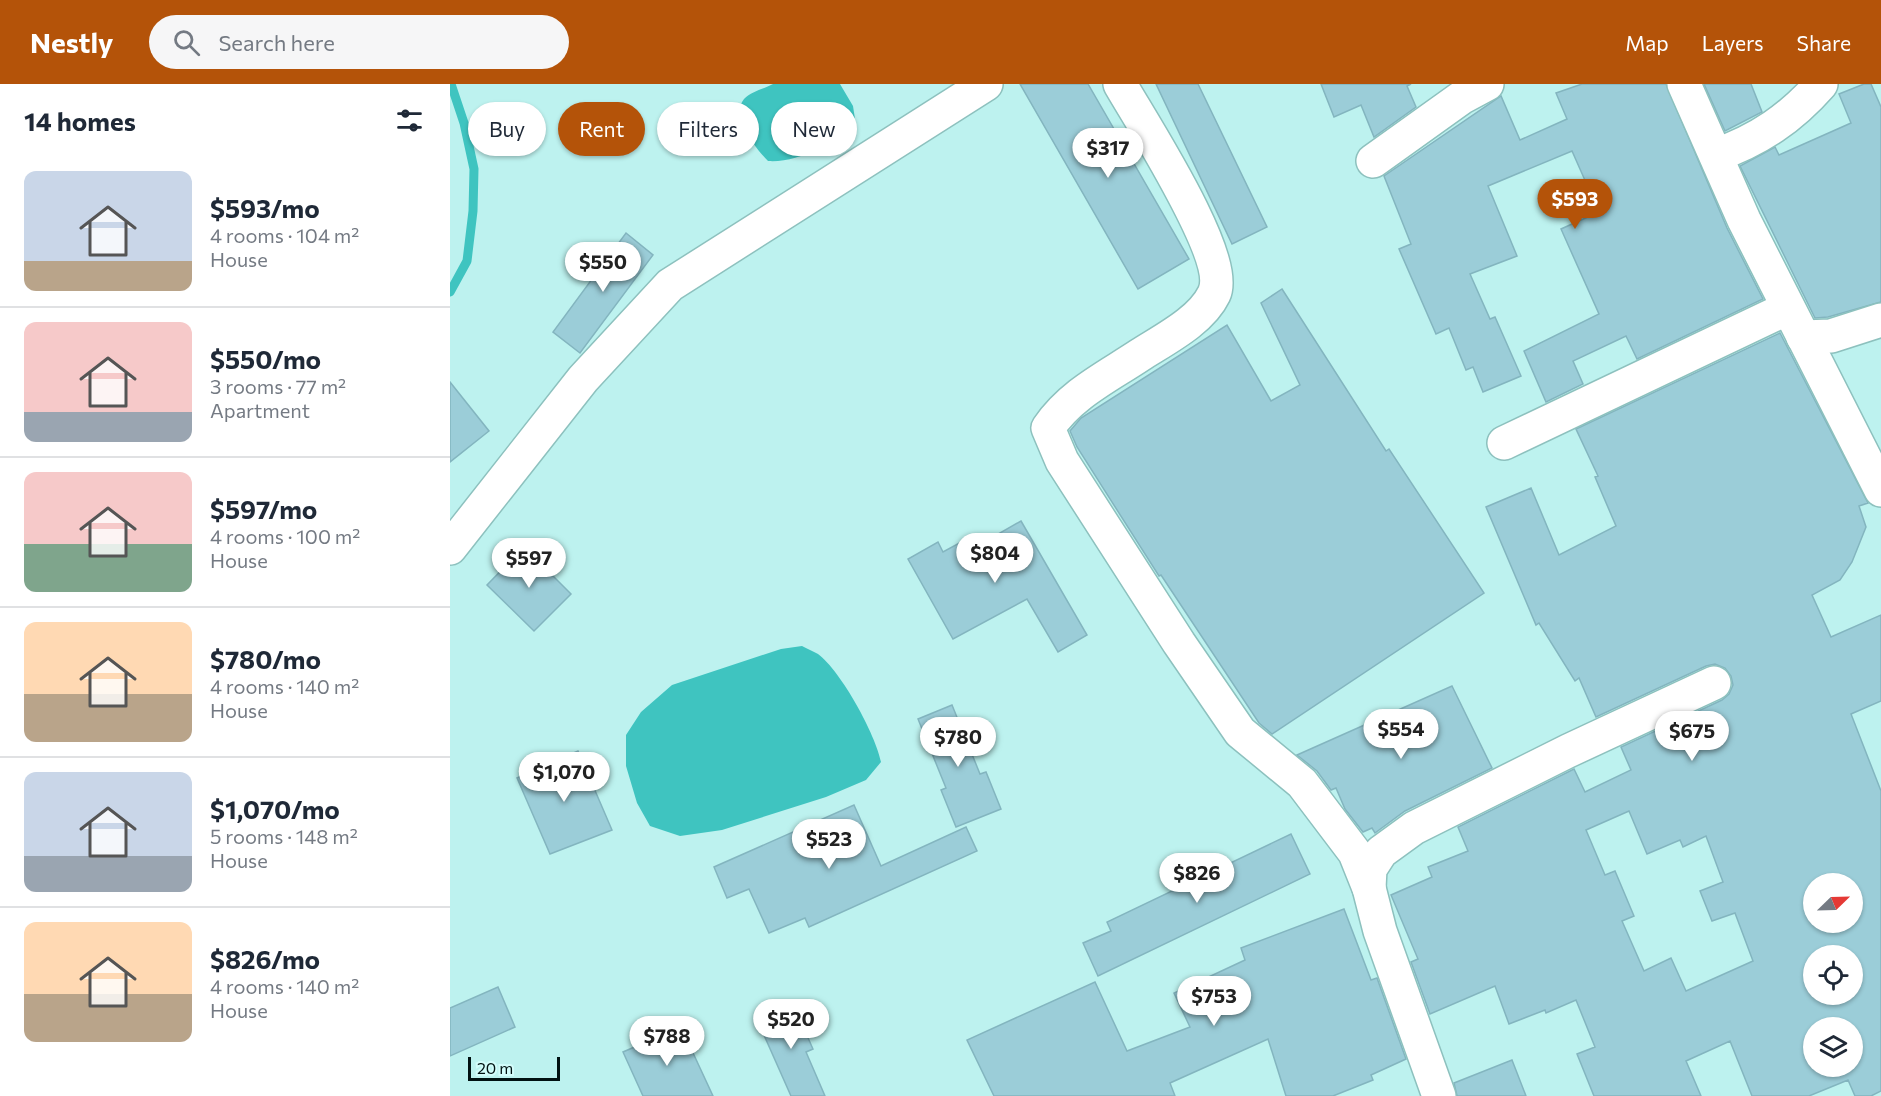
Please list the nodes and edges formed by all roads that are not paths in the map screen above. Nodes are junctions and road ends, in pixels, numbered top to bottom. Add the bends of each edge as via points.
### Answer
1 (986, 84) edge
2 (1120, 84) edge
3 (1487, 84) edge
4 (1684, 84) edge
5 (1821, 84) edge
6 (1716, 155) junction
7 (1373, 161) dead end
8 (1788, 308) junction
9 (1881, 320) edge
10 (1803, 338) junction
11 (1504, 443) dead end
12 (1881, 490) edge
13 (450, 548) edge
14 (1714, 683) dead end
15 (1369, 888) junction
16 (1439, 1096) edge

1 - 13 street via 670,285 583,379
2 - 15 street via 1198,221 1216,271 1214,293 1195,318 1080,394 1060,410 1048,428 1062,461 1217,700 1240,732 1302,783 1355,853
3 - 7 street
4 - 6 street
5 - 6 street via 1802,106 1775,127
6 - 8 street
8 - 10 street
8 - 11 street
9 - 10 street via 1831,336
10 - 12 street
14 - 15 street via 1414,828 1381,852 1370,869
15 - 16 street via 1380,931

